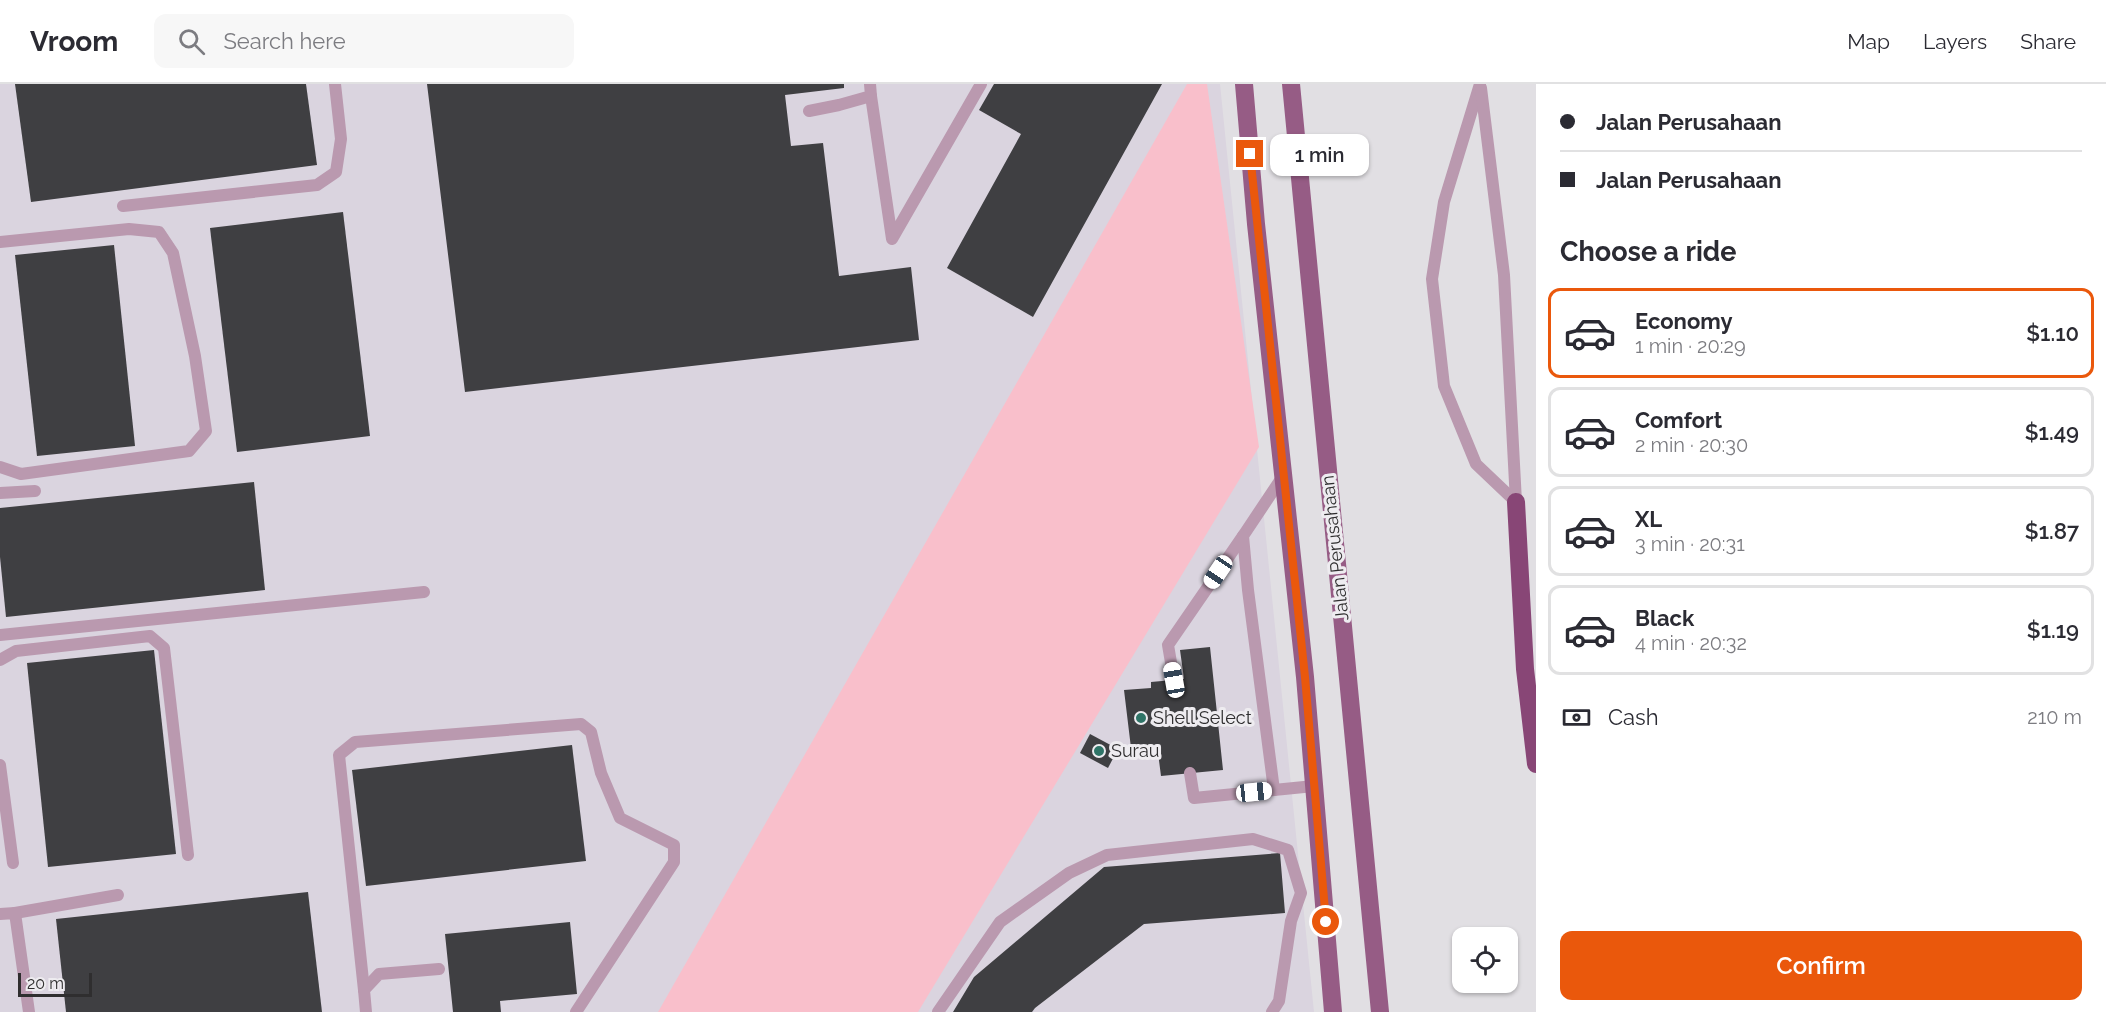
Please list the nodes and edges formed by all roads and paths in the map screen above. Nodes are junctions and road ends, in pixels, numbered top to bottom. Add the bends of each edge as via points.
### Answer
1 (335, 84) edge
2 (981, 84) edge
3 (1244, 84) edge
4 (1291, 84) edge
5 (1480, 84) edge
6 (871, 90) edge
7 (809, 111) dead end
8 (123, 206) dead end
9 (0, 242) edge
10 (0, 467) edge
11 (1283, 476) junction
12 (35, 490) dead end
13 (0, 493) edge
14 (1516, 502) junction
15 (1243, 536) junction
16 (424, 592) dead end
17 (0, 634) edge
18 (0, 660) edge
19 (1174, 680) dead end
20 (1536, 764) edge
21 (0, 765) edge
22 (1190, 773) dead end
23 (1314, 786) junction
24 (1274, 790) junction
25 (188, 855) dead end
26 (13, 863) dead end
27 (118, 895) dead end
28 (15, 913) junction
29 (0, 914) edge
30 (439, 969) dead end
31 (364, 990) junction
32 (29, 1012) edge
33 (366, 1012) edge
34 (576, 1012) edge
35 (938, 1012) edge
36 (1272, 1012) edge
37 (1333, 1012) edge
38 (1380, 1012) edge

1 - 8 lane via 341,139 336,172 317,185
2 - 6 lane via 892,239
3 - 11 main road
4 - 38 main road, Jalan Perusahaan
5 - 14 lane via 1504,275
5 - 14 lane via 1444,202 1432,279 1444,386 1476,464
6 - 7 lane via 839,105
9 - 10 lane via 129,229 159,232 173,253 206,431 189,451 21,474
11 - 15 lane
11 - 23 main road
12 - 13 lane
14 - 20 highway via 1525,669
15 - 19 lane via 1168,645
15 - 24 lane
16 - 17 lane
18 - 25 lane via 16,651 150,636 164,648
21 - 26 lane
22 - 24 lane via 1194,798
23 - 24 lane
23 - 37 main road
27 - 28 lane
28 - 29 lane
28 - 32 lane
30 - 31 lane via 379,974
31 - 33 lane
31 - 34 lane via 339,755 354,742 581,724 591,732 601,773 620,818 674,845 674,862
35 - 36 lane via 1000,922 1069,873 1107,855 1253,839 1288,850 1301,893 1291,921 1279,1001

